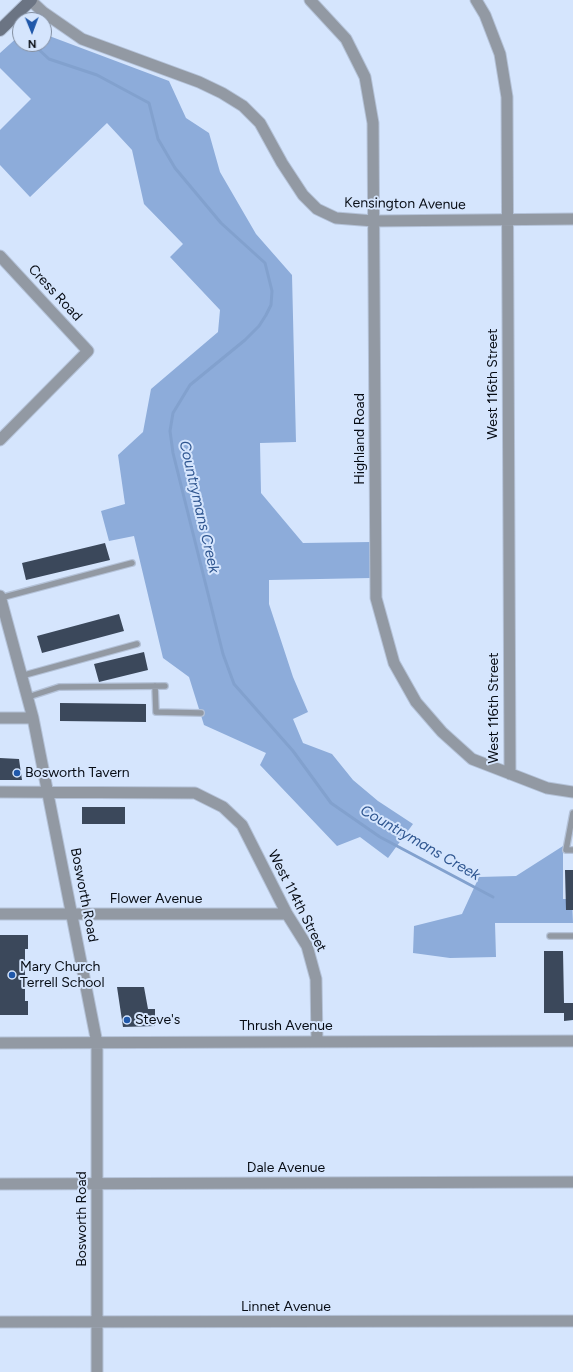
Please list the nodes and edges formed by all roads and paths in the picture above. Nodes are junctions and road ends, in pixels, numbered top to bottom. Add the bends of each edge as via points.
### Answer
1 (31, 0) edge
2 (310, 0) edge
3 (476, 0) edge
4 (0, 30) edge
5 (573, 219) edge
6 (507, 220) junction
7 (374, 221) junction
8 (0, 256) edge
9 (0, 440) edge
10 (132, 563) dead end
11 (0, 597) edge
12 (137, 644) dead end
13 (20, 676) junction
14 (155, 686) junction
15 (166, 686) dead end
16 (28, 697) junction
17 (201, 713) dead end
18 (0, 718) edge
19 (33, 718) junction
20 (510, 774) junction
21 (49, 791) junction
22 (0, 792) edge
23 (573, 792) edge
24 (573, 812) edge
25 (572, 821) edge
26 (573, 850) edge
27 (0, 914) edge
28 (72, 914) junction
29 (288, 914) junction
30 (550, 936) dead end
31 (573, 936) edge
32 (318, 1041) junction
33 (573, 1041) edge
34 (97, 1042) junction
35 (0, 1043) edge
36 (573, 1182) edge
37 (97, 1183) junction
38 (0, 1184) edge
39 (573, 1321) edge
40 (0, 1322) edge
41 (97, 1322) junction
42 (97, 1372) edge

1 - 4 street
1 - 7 street, Kensington Avenue via 43,12 82,39 198,82 243,106 260,123 303,195 317,209 336,218
2 - 7 street, Highland Road via 346,39 365,77 373,123
3 - 6 street, West 116th Street via 485,15 500,54 507,98
5 - 6 street, Kensington Avenue
6 - 7 street, Kensington Avenue
6 - 20 street, West 116th Street
7 - 20 street, Highland Road via 376,598 394,663 416,702 442,732 472,759
8 - 9 street, Cress Road via 88,351
10 - 11 lane
11 - 13 street, Bosworth Road
12 - 13 lane
13 - 16 street, Bosworth Road
14 - 15 lane
14 - 16 lane via 59,687
14 - 17 lane via 156,712
16 - 19 street, Bosworth Road
18 - 19 street
19 - 21 street, Bosworth Road
20 - 23 street, Highland Road via 547,788
21 - 22 street, West 114th Street
21 - 28 street, Bosworth Road
21 - 29 street, West 114th Street via 195,793 223,807 242,825
24 - 25 lane
25 - 26 lane via 566,850
27 - 28 street, Flower Avenue
28 - 29 street, Flower Avenue
28 - 34 street, Bosworth Road
29 - 32 street, West 114th Street via 307,946 316,978
30 - 31 lane
32 - 33 street, Thrush Avenue
32 - 34 street, Thrush Avenue
34 - 35 street, Thrush Avenue
34 - 37 street, Bosworth Road
36 - 37 street, Dale Avenue
37 - 38 street, Dale Avenue
37 - 41 street, Bosworth Road
39 - 41 street, Linnet Avenue
40 - 41 street, Linnet Avenue
41 - 42 street, Bosworth Road

